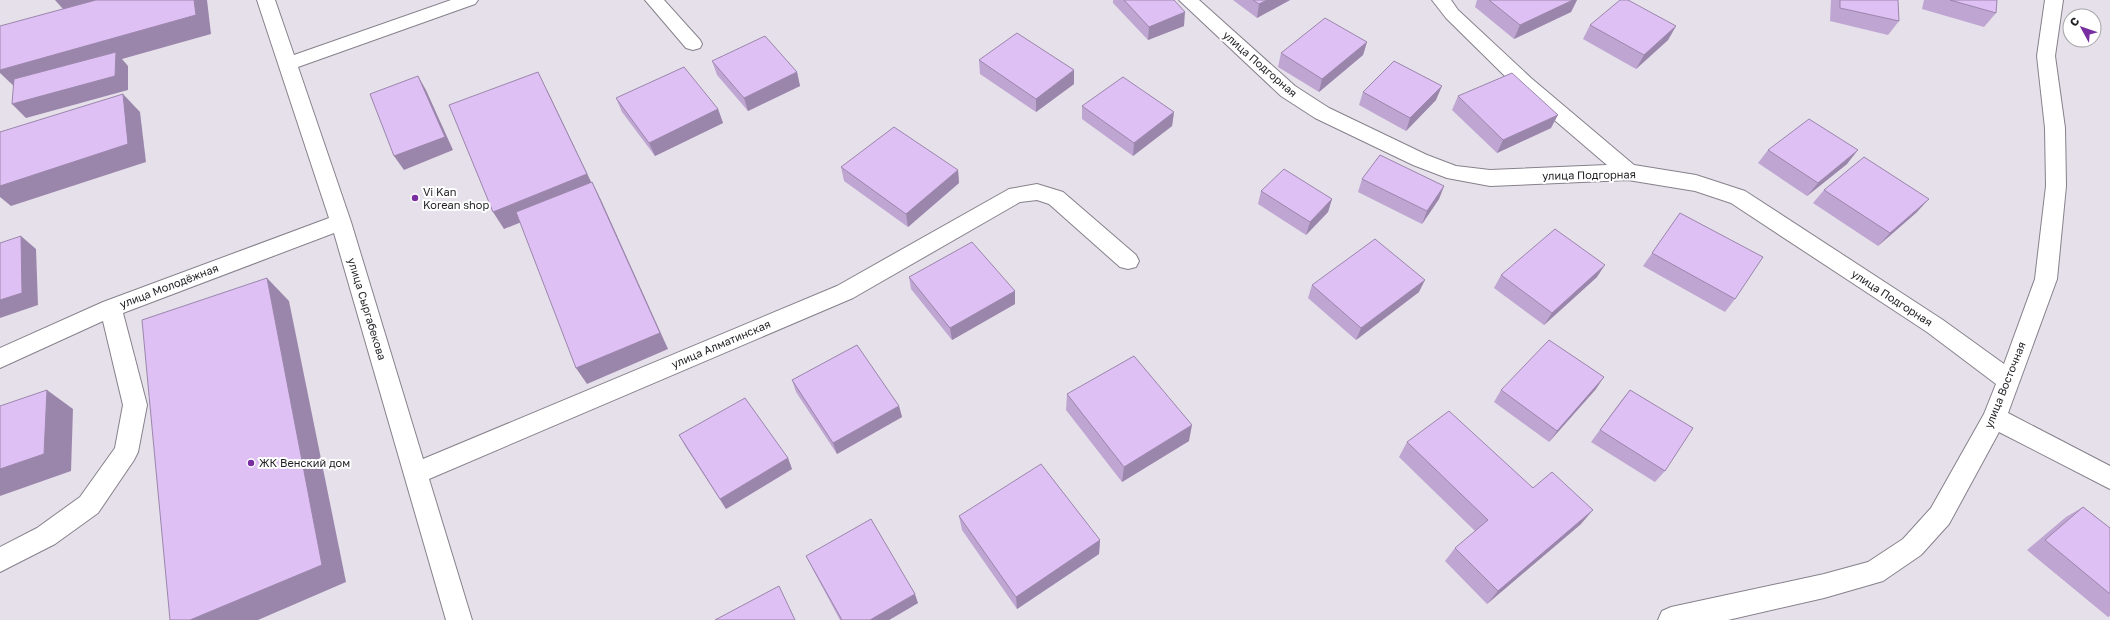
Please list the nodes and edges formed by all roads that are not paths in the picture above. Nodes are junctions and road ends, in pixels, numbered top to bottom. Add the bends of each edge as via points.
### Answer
1 (266, 0) edge
2 (469, 0) edge
3 (654, 0) edge
4 (1188, 0) edge
5 (1441, 0) edge
6 (2054, 0) edge
7 (693, 44) dead end
8 (288, 64) junction
9 (1628, 172) junction
10 (341, 222) junction
11 (1128, 261) dead end
12 (111, 308) junction
13 (0, 358) edge
14 (2009, 382) junction
15 (1994, 418) junction
16 (417, 473) junction
17 (2110, 478) edge
18 (0, 560) edge
19 (459, 620) edge
20 (1671, 620) edge

1 - 8 street, улица Сыргабекова
2 - 8 street
3 - 7 street
4 - 9 street, улица Подгорная via 1288,91 1322,113 1420,160 1454,173 1490,178
5 - 9 street via 1452,14 1524,83
6 - 14 street, улица Восточная via 2046,56 2055,128 2056,186 2046,279
8 - 10 street, улица Сыргабекова
9 - 14 street, улица Подгорная via 1696,183 1738,197 1935,326
10 - 12 street, улица Молодёжная
10 - 16 street, улица Сыргабекова
11 - 16 street, улица Алматинская via 1056,198 1037,192 1016,195 845,292
12 - 13 street, улица Молодёжная
12 - 18 street via 135,405 126,452 89,505 46,536
14 - 15 street, улица Восточная
15 - 17 street
15 - 20 street, улица Восточная via 1940,516 1912,547 1874,572 1824,586
16 - 19 street, улица Сыргабекова

